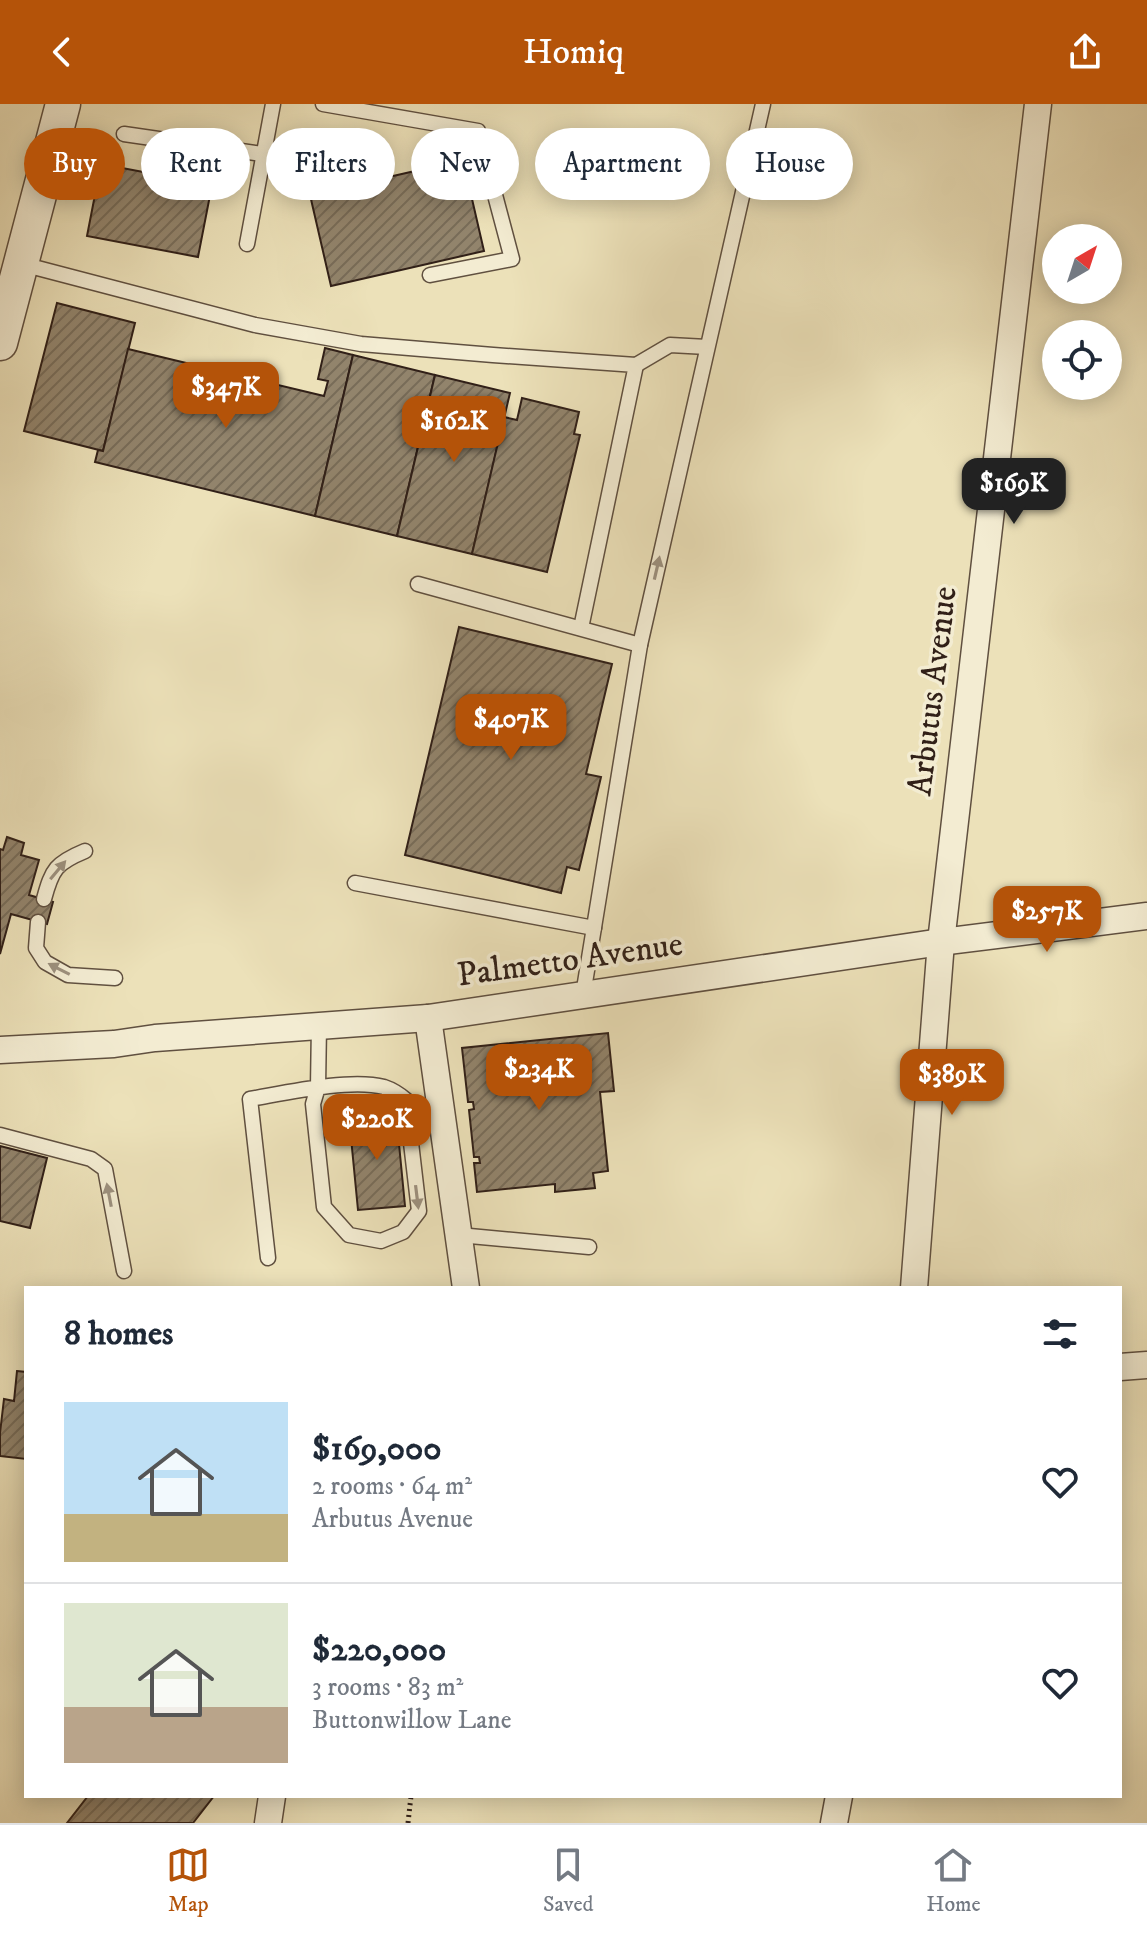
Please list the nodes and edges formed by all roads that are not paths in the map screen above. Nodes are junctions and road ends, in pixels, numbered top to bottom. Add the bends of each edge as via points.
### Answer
1 (63, 104) edge
2 (273, 104) edge
3 (326, 104) edge
4 (763, 104) edge
5 (1038, 104) edge
6 (387, 110) edge
7 (125, 134) edge
8 (262, 154) junction
9 (247, 244) dead end
10 (21, 264) junction
11 (430, 275) dead end
12 (0, 343) edge
13 (707, 347) junction
14 (636, 365) junction
15 (418, 584) dead end
16 (581, 628) junction
17 (640, 645) junction
18 (85, 851) dead end
19 (355, 883) dead end
20 (44, 899) dead end
21 (1147, 916) edge
22 (38, 922) dead end
23 (594, 928) junction
24 (941, 942) junction
25 (115, 978) dead end
26 (583, 995) junction
27 (428, 1018) junction
28 (319, 1025) junction
29 (0, 1050) edge
30 (318, 1087) junction
31 (0, 1135) edge
32 (459, 1235) junction
33 (589, 1247) dead end
34 (268, 1258) dead end
35 (124, 1271) dead end
36 (466, 1286) edge
37 (914, 1286) edge
38 (1147, 1365) edge
39 (1122, 1367) edge
40 (272, 1798) edge
41 (839, 1798) edge
42 (268, 1823) edge
43 (834, 1823) edge

1 - 10 street
2 - 8 lane
3 - 6 lane
4 - 13 lane
5 - 24 street, Arbutus Avenue
6 - 11 lane via 478,131 512,259
7 - 8 lane
8 - 9 lane
10 - 12 street
10 - 14 lane via 255,325 361,344
13 - 14 lane via 670,345
17 -> 13 lane
14 - 16 lane
15 - 16 lane
16 - 17 lane
17 - 23 lane
20 -> 18 lane via 49,879 63,861
19 - 23 lane
21 - 24 street, Palmetto Avenue
25 -> 22 lane via 68,975 45,962 36,948
23 - 26 lane
24 - 26 street, Palmetto Avenue
24 - 37 street, Arbutus Avenue
26 - 27 street, Palmetto Avenue
27 - 28 street, Palmetto Avenue
27 - 32 street
28 - 29 street, Palmetto Avenue
28 - 30 lane
30 -> 30 lane via 380,1086 406,1100 419,1211 403,1232 381,1241 349,1235 324,1207 313,1104
30 - 34 lane via 250,1099
35 -> 31 lane via 105,1169 91,1159
32 - 33 lane
32 - 36 street
38 - 39 street
40 - 42 street
41 - 43 street

